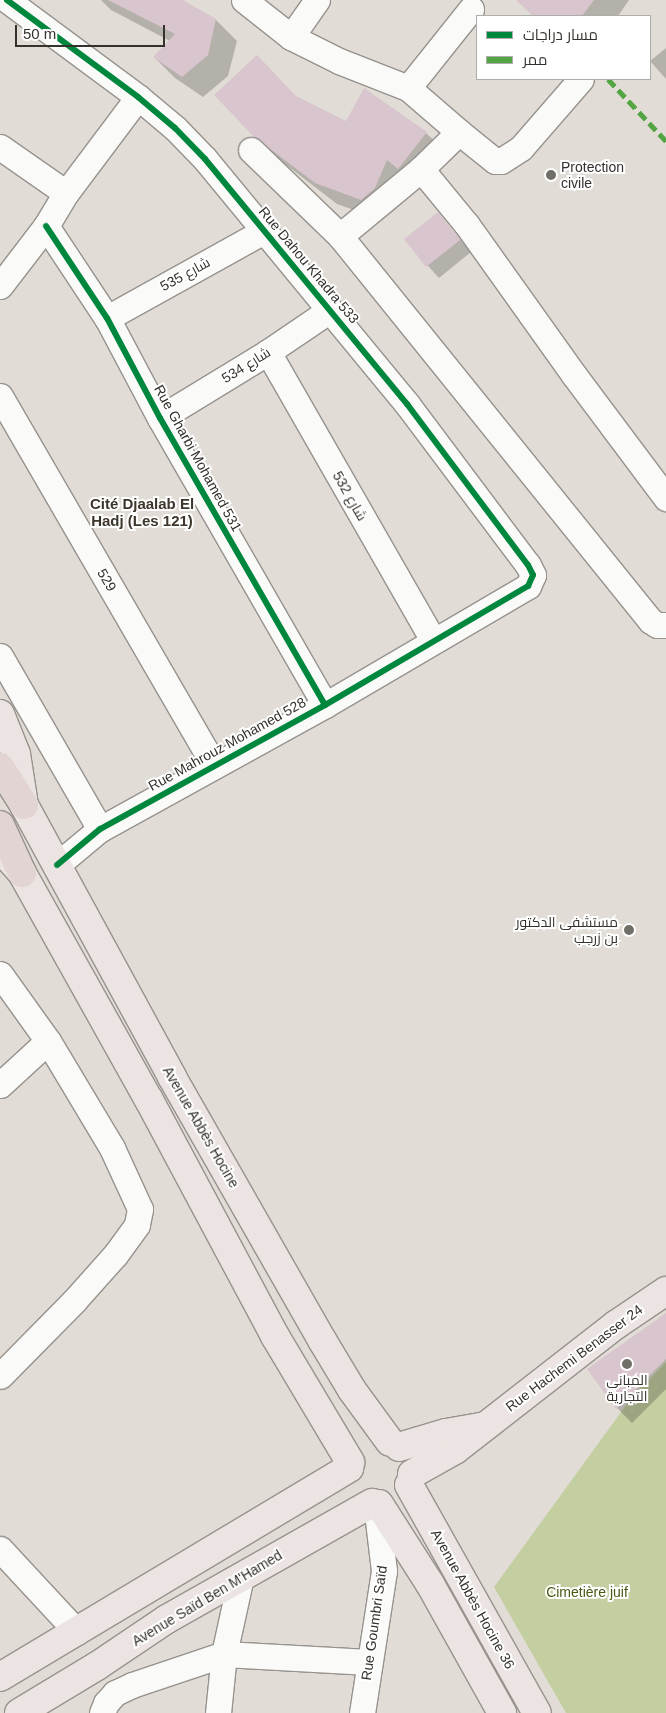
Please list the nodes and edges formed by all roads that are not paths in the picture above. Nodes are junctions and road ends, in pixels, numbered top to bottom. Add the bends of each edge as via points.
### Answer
1 (7, 0) edge
2 (244, 0) edge
3 (317, 0) edge
4 (470, 9) dead end
5 (291, 37) junction
6 (579, 80) edge
7 (408, 88) junction
8 (138, 97) junction
9 (459, 132) junction
10 (0, 147) edge
11 (251, 150) dead end
12 (421, 169) junction
13 (66, 193) junction
14 (46, 226) junction
15 (264, 231) junction
16 (340, 236) junction
17 (3, 275) edge
18 (330, 310) junction
19 (107, 318) junction
20 (268, 352) junction
21 (0, 396) edge
22 (160, 418) junction
23 (666, 498) edge
24 (522, 590) joint
25 (666, 626) edge
26 (433, 640) junction
27 (0, 656) edge
28 (325, 705) junction
29 (0, 714) edge
30 (214, 764) junction
31 (0, 767) edge
32 (24, 805) junction
33 (0, 825) edge
34 (93, 834) junction
35 (0, 847) edge
36 (57, 865) junction
37 (22, 874) junction
38 (0, 974) edge
39 (48, 1041) junction
40 (0, 1085) edge
41 (666, 1291) edge
42 (0, 1376) edge
43 (482, 1426) junction
44 (394, 1444) junction
45 (350, 1465) junction
46 (410, 1480) junction
47 (376, 1503) junction
48 (0, 1550) edge
49 (241, 1577) junction
50 (76, 1632) junction
51 (224, 1654) junction
52 (369, 1662) junction
53 (97, 1666) junction
54 (0, 1677) edge
55 (109, 1703) edge
56 (366, 1708) edge
57 (19, 1713) edge
58 (218, 1713) edge
59 (502, 1713) edge
60 (537, 1713) edge

1 - 8 street, Rue Dahou Khadra 533
2 - 5 street
3 - 5 street
4 - 7 street
5 - 7 street via 339,61
6 - 9 street via 522,148 507,159 496,161
7 - 9 street
8 - 13 street
8 - 15 street, Rue Dahou Khadra 533 via 199,153
9 - 12 street
10 - 13 street
11 - 16 street
12 - 16 street
12 - 23 street via 467,225
13 - 14 street
14 - 17 street
14 - 19 street, Rue Gharbi Mohamed 531
15 - 18 street, Rue Dahou Khadra 533
15 - 19 street, 535 شارع
16 - 25 street via 651,621
18 - 20 street, 534 شارع
18 - 24 street, Rue Dahou Khadra 533 via 407,404 528,565 533,575 532,582
19 - 22 street, Rue Gharbi Mohamed 531
20 - 22 street, 534 شارع
20 - 26 street, 532 شارع
21 - 30 street, 529
22 - 28 street, Rue Gharbi Mohamed 531
24 - 26 street, Rue Mahrouz Mohamed 528
26 - 28 street, Rue Mahrouz Mohamed 528
27 - 34 street
28 - 30 street, Rue Mahrouz Mohamed 528
29 - 32 main road, Avenue Abbès Hocine via 16,754
30 - 34 street, Rue Mahrouz Mohamed 528
31 - 32 highway
32 - 36 main road, Avenue Abbès Hocine
33 - 37 highway
34 - 36 street, Rue Mahrouz Mohamed 528
35 - 37 main road
36 - 44 main road, Avenue Abbès Hocine via 172,1077 322,1340 352,1390
37 - 45 main road via 275,1336
38 - 39 street
39 - 40 street
39 - 42 street via 112,1148 140,1209 137,1225 115,1255
41 - 43 main road, Rue Hachemi Benasser 24
43 - 44 main road
43 - 46 main road, Rue Hachemi Benasser 24 via 455,1450
44 - 45 main road via 380,1440 362,1446
44 - 46 main road via 410,1464
45 - 47 main road via 354,1490 359,1496
45 - 50 main road
46 - 47 main road via 397,1499
46 - 60 main road, Avenue Abbès Hocine 36
47 - 49 main road, Avenue Saïd Ben M'Hamed
47 - 52 street, Rue Goumbri Saïd via 384,1570
47 - 59 main road via 430,1584
48 - 50 street
49 - 51 street
49 - 53 main road, Avenue Saïd Ben M'Hamed via 167,1619
50 - 54 main road
51 - 52 street
51 - 55 street via 132,1685
51 - 58 street
52 - 56 street, Rue Goumbri Saïd
53 - 55 street
53 - 57 main road, Avenue Saïd Ben M'Hamed

